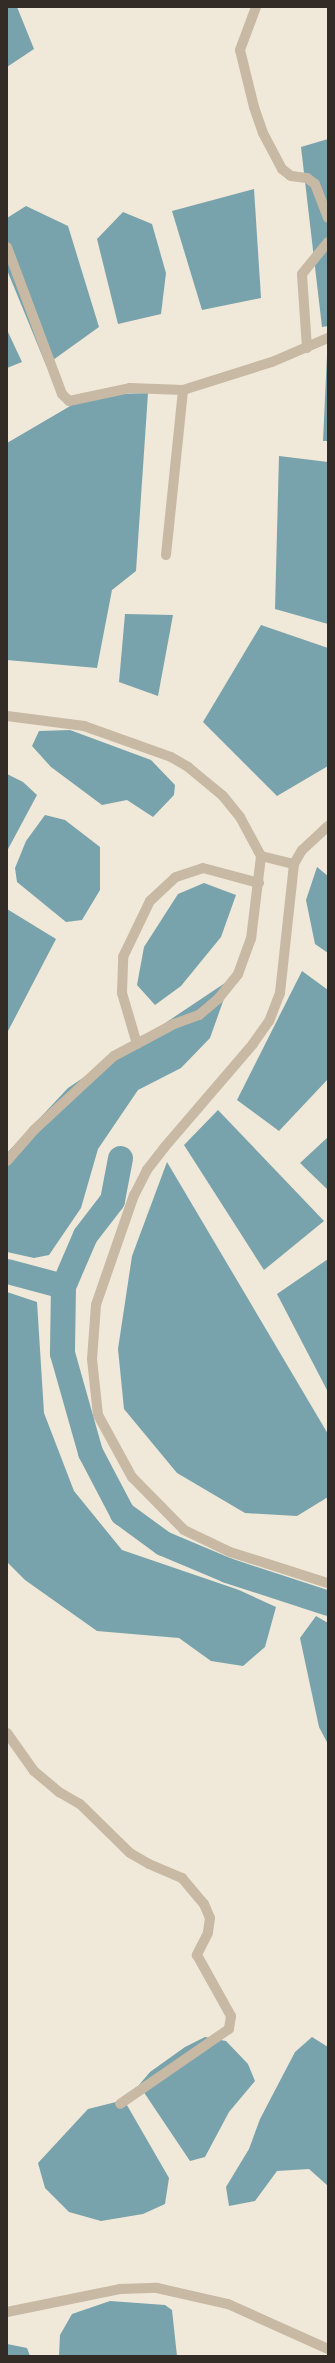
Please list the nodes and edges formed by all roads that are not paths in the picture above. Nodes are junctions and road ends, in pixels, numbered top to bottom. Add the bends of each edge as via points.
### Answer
1 (256, 7) edge
2 (328, 218) edge
3 (328, 242) edge
4 (7, 247) edge
5 (328, 338) edge
6 (306, 348) junction
7 (183, 390) junction
8 (166, 555) dead end
9 (7, 716) edge
10 (328, 826) edge
11 (261, 856) junction
12 (294, 864) junction
13 (259, 883) junction
14 (137, 1044) junction
15 (7, 1161) edge
16 (328, 1583) edge
17 (7, 1733) edge
18 (120, 2104) dead end
19 (7, 2312) edge
20 (328, 2349) edge

1 - 2 street via 240,50 254,107 282,169 291,176 307,178 315,184
3 - 6 street via 302,274
4 - 7 street via 66,400 72,402 130,388
5 - 6 street
6 - 7 street via 272,362
7 - 8 street
9 - 11 street via 84,726 171,756 223,796 240,817
10 - 12 street via 302,850
11 - 12 street
11 - 13 street
12 - 16 street via 280,993 269,1021 253,1044 160,1153 134,1195 96,1305 92,1359 98,1415 132,1477 184,1530 230,1552
13 - 14 street via 251,939 238,974 218,998 199,1015
13 - 14 street via 203,868 176,877 150,901 123,958 122,993
14 - 15 street via 114,1056 81,1085 34,1130
17 - 18 street via 34,1771 59,1792 80,1804 130,1853 182,1878 204,1904 210,1918 208,1933 197,1955 231,2016 229,2029
19 - 20 street via 120,2289 158,2288 228,2304

